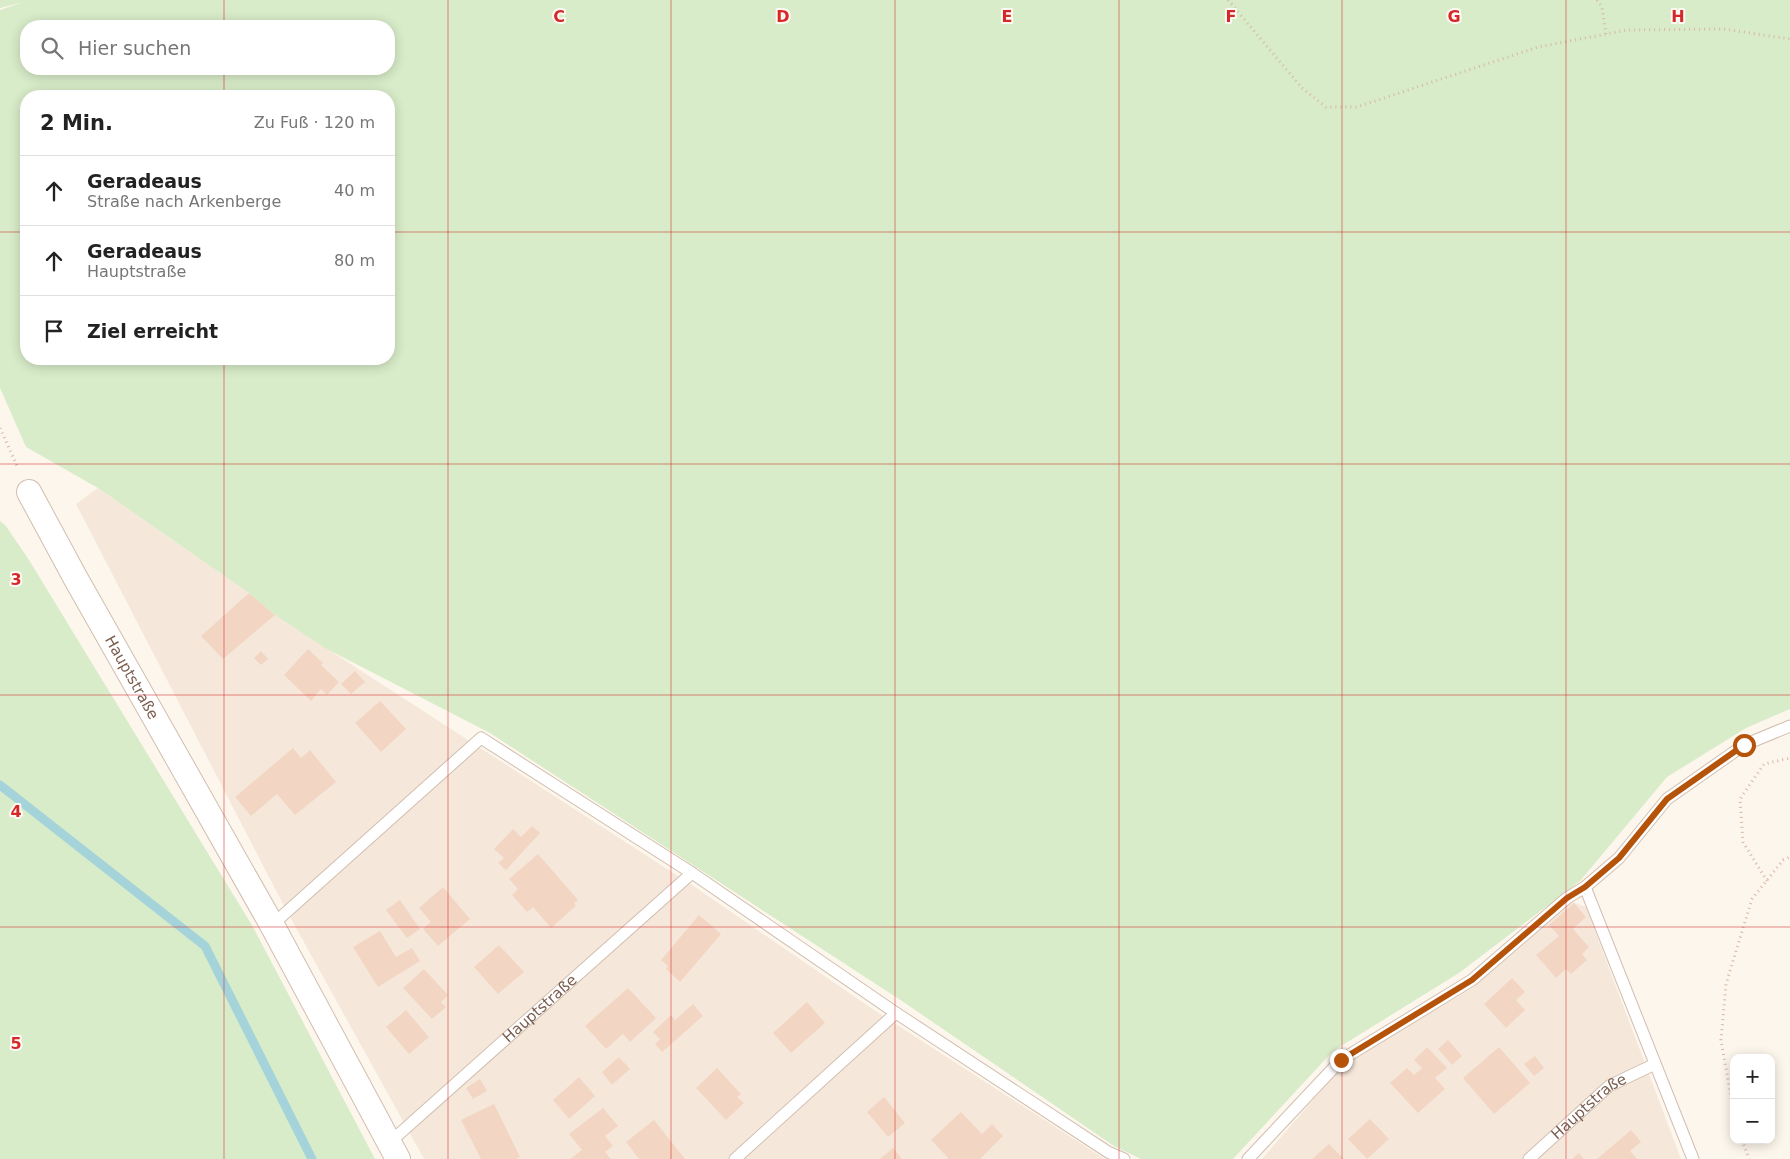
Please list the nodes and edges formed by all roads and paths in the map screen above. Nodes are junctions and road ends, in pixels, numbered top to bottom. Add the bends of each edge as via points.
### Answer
1 (1228, 0) edge
2 (1597, 0) edge
3 (1606, 34) junction
4 (1790, 39) edge
5 (0, 428) edge
6 (29, 492) joint
7 (1790, 726) edge
8 (1790, 758) edge
9 (1790, 857) edge
10 (692, 873) junction
11 (1767, 881) junction
12 (1585, 887) junction
13 (272, 925) junction
14 (896, 1013) junction
15 (1655, 1064) junction
16 (1731, 1099) edge
17 (1743, 1144) edge
18 (394, 1151) edge
19 (1104, 1155) edge
20 (735, 1159) edge
21 (1124, 1159) edge
22 (1248, 1159) edge
23 (1529, 1159) edge
24 (1693, 1159) edge
25 (1749, 1159) edge

1 - 3 path via 1302,88 1326,107 1357,107 1538,47
2 - 3 path via 1602,7
3 - 4 path via 1627,30 1724,29
5 - 6 path
6 - 13 street, Hauptstraße
7 - 12 lane via 1744,745 1667,799 1619,858
8 - 11 path via 1764,764 1740,799 1743,842
9 - 11 path
10 - 13 lane via 482,738
10 - 14 lane
10 - 18 lane, Hauptstraße
11 - 16 path via 1752,899 1726,984 1720,1040
12 - 15 lane
12 - 22 lane via 1567,898 1472,980 1341,1060
13 - 18 street, Hauptstraße
14 - 19 lane
14 - 20 lane
15 - 23 lane, Hauptstraße via 1609,1086
15 - 24 lane
17 - 25 path
19 - 21 lane

